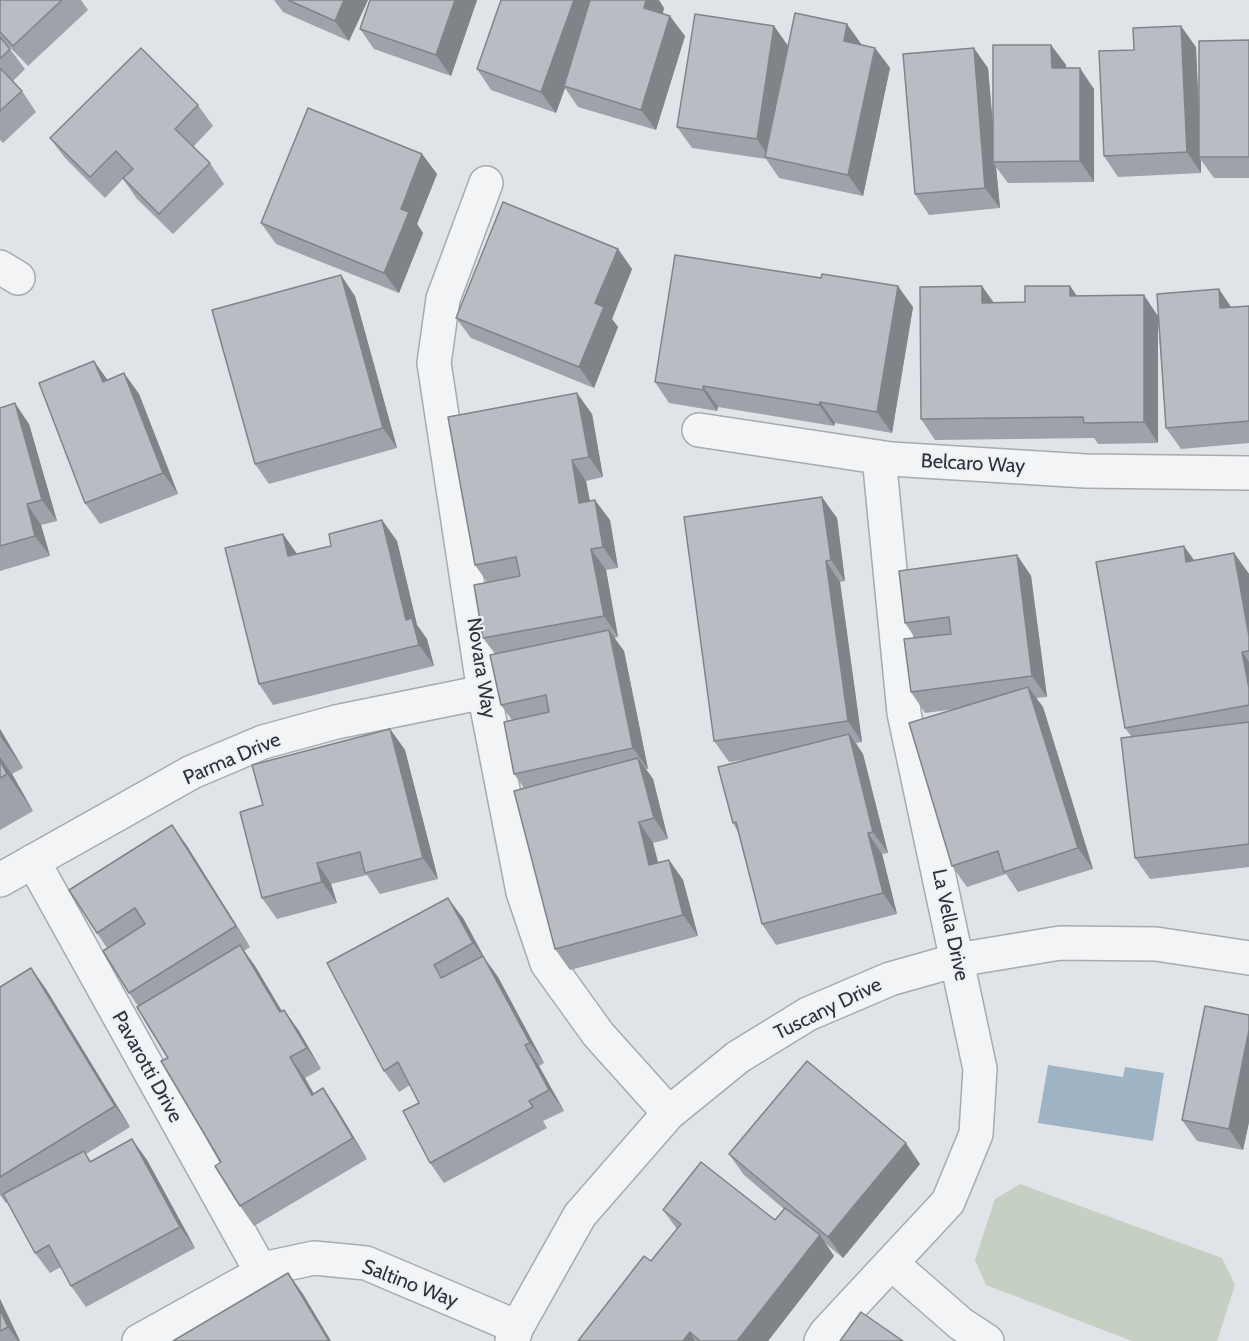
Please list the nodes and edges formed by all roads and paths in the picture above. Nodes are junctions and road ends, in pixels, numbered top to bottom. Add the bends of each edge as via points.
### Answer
1 (486, 183) dead end
2 (699, 430) dead end
3 (879, 457) junction
4 (1249, 473) edge
5 (484, 693) junction
6 (33, 861) junction
7 (0, 880) edge
8 (1249, 958) edge
9 (957, 960) junction
10 (669, 1113) junction
11 (891, 1263) junction
12 (262, 1273) junction
13 (514, 1334) edge
14 (140, 1341) edge
15 (821, 1341) edge
16 (987, 1341) edge

1 - 5 street, Novara Way via 443,299 434,363
2 - 3 street, Belcaro Way
3 - 4 street, Belcaro Way via 1086,471
3 - 9 street, La Vella Drive via 904,713
5 - 6 street, Parma Drive via 336,722 262,742 192,772
5 - 10 street, Novara Way via 523,892 547,963 598,1034
6 - 7 street, Parma Drive
6 - 12 street, Pavarotti Drive
8 - 9 street, Tuscany Drive via 1156,944 1060,943
9 - 10 street, Tuscany Drive via 890,978 808,1014 738,1057
9 - 11 street, La Vella Drive via 980,1069 975,1134 948,1202
10 - 13 street, Tuscany Drive via 580,1215
11 - 15 street, La Vella Drive
11 - 16 street via 961,1324
12 - 13 street, Saltino Way via 314,1258 366,1263
12 - 14 street, Saltino Way

